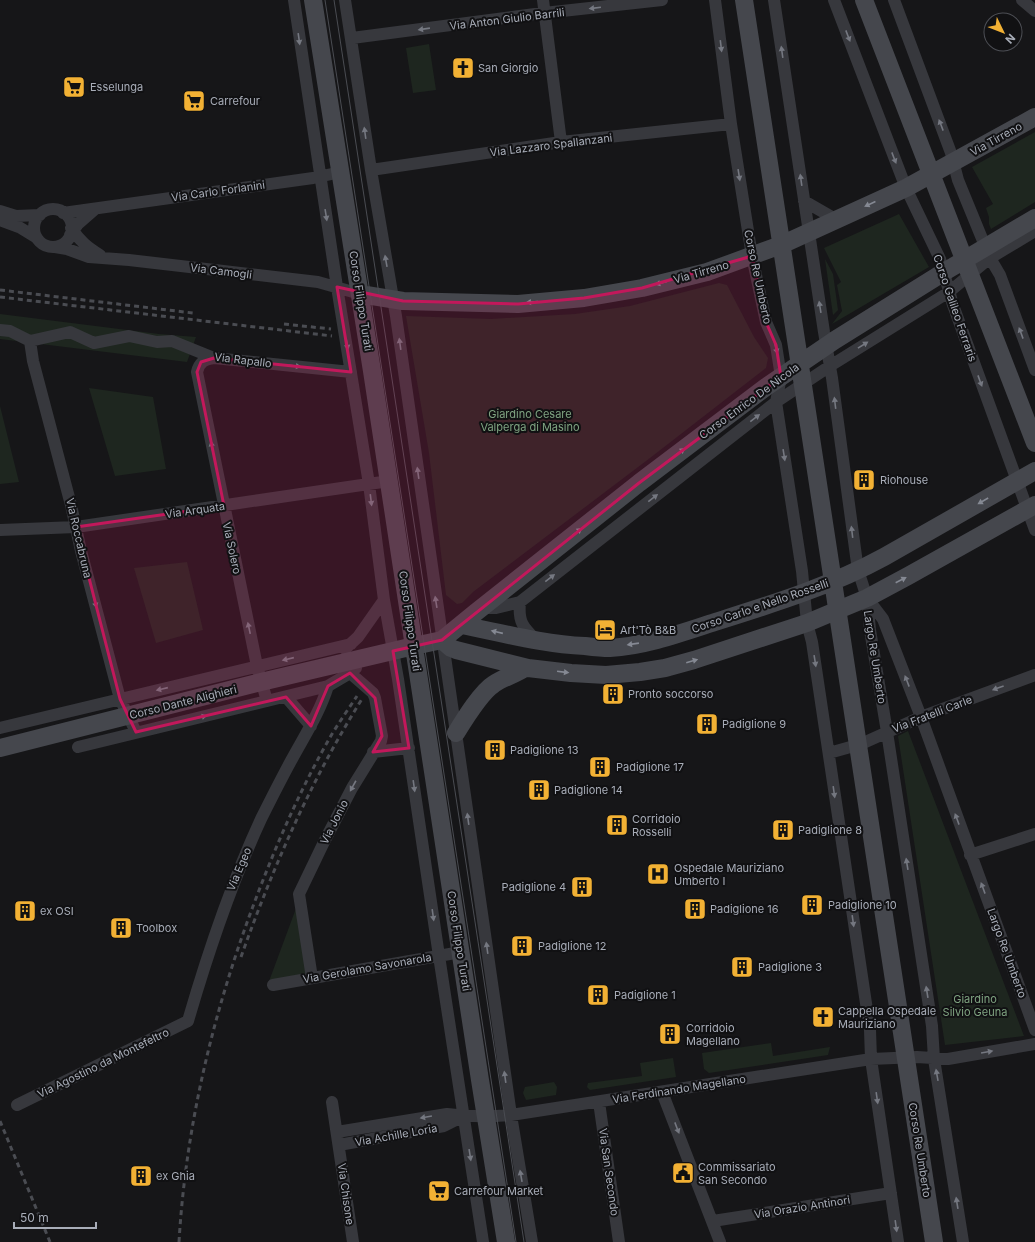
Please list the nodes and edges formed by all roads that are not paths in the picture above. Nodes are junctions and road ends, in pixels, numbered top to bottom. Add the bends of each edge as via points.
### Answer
1 (294, 0) edge
2 (313, 0) edge
3 (345, 0) edge
4 (543, 0) edge
5 (662, 0) edge
6 (715, 0) edge
7 (744, 0) edge
8 (774, 0) edge
9 (834, 0) edge
10 (864, 0) edge
11 (894, 0) edge
12 (1022, 0) edge
13 (1035, 11) edge
14 (544, 14) junction
15 (352, 38) junction
16 (1035, 117) edge
17 (731, 124) junction
18 (561, 142) junction
19 (954, 162) junction
20 (371, 170) junction
21 (341, 172) junction
22 (931, 174) junction
23 (320, 177) junction
24 (906, 188) junction
25 (804, 201) junction
26 (94, 210) junction
27 (0, 211) edge
28 (63, 213) junction
29 (40, 215) junction
30 (1035, 218) edge
31 (0, 220) edge
32 (837, 220) junction
33 (71, 231) junction
34 (1035, 231) edge
35 (809, 233) junction
36 (36, 238) junction
37 (781, 245) junction
38 (55, 247) junction
39 (988, 253) junction
40 (752, 256) junction
41 (104, 258) junction
42 (967, 267) junction
43 (944, 272) junction
44 (337, 287) junction
45 (949, 292) junction
46 (360, 294) junction
47 (393, 299) junction
48 (0, 330) edge
49 (30, 340) junction
50 (827, 346) junction
51 (214, 358) junction
52 (800, 363) junction
53 (830, 366) junction
54 (1035, 370) edge
55 (351, 372) junction
56 (781, 377) junction
57 (803, 384) junction
58 (776, 402) junction
59 (1035, 443) edge
60 (1035, 471) edge
61 (389, 481) junction
62 (1017, 481) junction
63 (369, 484) junction
64 (224, 506) junction
65 (1031, 507) edge
66 (76, 527) junction
67 (0, 530) edge
68 (1035, 530) edge
69 (858, 570) junction
70 (833, 581) junction
71 (804, 592) junction
72 (867, 598) junction
73 (384, 600) junction
74 (520, 602) junction
75 (480, 608) junction
76 (838, 610) junction
77 (807, 623) junction
78 (461, 625) junction
79 (442, 640) junction
80 (536, 640) junction
81 (351, 644) junction
82 (414, 646) junction
83 (393, 651) junction
84 (341, 653) junction
85 (367, 657) junction
86 (325, 659) junction
87 (524, 668) junction
88 (350, 673) junction
89 (259, 674) junction
90 (1035, 675) edge
91 (328, 686) junction
92 (286, 697) junction
93 (120, 699) junction
94 (266, 701) junction
95 (128, 716) junction
96 (921, 717) junction
97 (311, 726) junction
98 (0, 728) edge
99 (136, 732) junction
100 (887, 732) junction
101 (456, 734) junction
102 (859, 745) junction
103 (78, 747) dead end
104 (0, 748) edge
105 (408, 748) junction
106 (373, 752) junction
107 (829, 753) junction
108 (1035, 834) edge
109 (970, 855) junction
110 (461, 952) junction
111 (439, 956) junction
112 (312, 978) junction
113 (273, 985) dead end
114 (188, 1021) joint
115 (1035, 1030) edge
116 (1035, 1044) edge
117 (906, 1058) junction
118 (871, 1059) junction
119 (934, 1059) junction
120 (662, 1092) junction
121 (332, 1102) dead end
122 (599, 1102) junction
123 (17, 1104) dead end
124 (511, 1115) junction
125 (464, 1116) junction
126 (486, 1117) junction
127 (337, 1132) junction
128 (339, 1145) junction
129 (891, 1193) junction
130 (713, 1221) junction
131 (352, 1242) edge
132 (483, 1242) edge
133 (506, 1242) edge
134 (532, 1242) edge
135 (619, 1242) edge
136 (720, 1242) edge
137 (898, 1242) edge
138 (934, 1242) edge
139 (963, 1242) edge

1 -> 23 street, Corso Filippo Turati
2 - 21 street, Corso Filippo Turati
3 - 15 street
4 - 14 street
5 -> 14 street, Via Anton Giulio Barrili
6 -> 17 street, Corso Re Umberto
7 - 37 street
25 -> 8 street
9 -> 24 street, Corso Galileo Ferraris
10 - 22 street
19 -> 11 street
12 - 13 street
14 -> 15 street, Via Anton Giulio Barrili
14 - 18 street
20 -> 15 street
16 - 19 street, Via Tirreno
17 - 18 street, Via Lazzaro Spallanzani
17 -> 40 street, Corso Re Umberto
18 - 20 street, Via Lazzaro Spallanzani
19 - 22 street, Via Tirreno
19 - 39 street via 958,180
47 -> 20 street
21 - 23 street, Via Carlo Forlanini
21 - 46 street, Corso Filippo Turati
22 - 24 street, Via Tirreno
22 - 42 street
23 - 26 street, Via Carlo Forlanini
23 -> 44 street, Corso Filippo Turati
24 -> 32 street, Via Tirreno
24 - 43 street, Corso Galileo Ferraris
25 - 32 street
25 - 35 street
26 - 28 street, Via Carlo Forlanini
26 - 33 street, Via Carlo Forlanini
27 - 29 street via 16,216
28 - 29 street via 49,210
28 - 33 street via 70,221
29 - 36 street via 34,226
30 - 39 street, Corso Enrico De Nicola
31 - 36 street via 19,227
32 - 35 street, Via Tirreno
33 - 38 street via 63,244
33 - 41 street, Via Camogli via 85,246
34 - 39 street, Corso Enrico De Nicola
35 - 37 street, Via Tirreno
50 -> 35 street
36 - 38 street via 45,246
37 - 40 street, Via Tirreno
37 - 52 street
38 - 41 street, Via Camogli via 89,257
39 - 42 street, Corso Enrico De Nicola
54 -> 39 street via 1000,275
40 -> 47 street, Via Tirreno via 707,272 642,288 584,298 518,304
40 -> 56 street, Corso Re Umberto via 766,322 776,344
41 - 44 street, Via Camogli via 318,282
42 - 43 street, Corso Enrico De Nicola
42 - 45 street, Corso Enrico De Nicola
42 - 59 street
43 - 45 street, Corso Galileo Ferraris
43 - 50 street, Corso Enrico De Nicola
44 - 46 street, Via Tirreno
44 -> 55 street, Corso Filippo Turati
53 -> 45 street, Corso Enrico De Nicola
45 -> 62 street, Corso Galileo Ferraris
46 - 47 street, Via Tirreno
46 - 61 street, Corso Filippo Turati
79 -> 47 street
48 - 49 street via 10,331
49 - 51 street, Via Rapallo via 70,332 94,343 129,336 157,342 172,341
49 - 66 street, Via Roccabruna
50 - 52 street, Corso Enrico De Nicola
50 - 53 street
51 -> 55 street, Via Rapallo
64 -> 51 street, Via Solero via 197,372 201,362
52 - 56 street, Corso Enrico De Nicola
52 - 57 street
53 - 57 street, Corso Enrico De Nicola
69 -> 53 street
55 - 63 street, Corso Filippo Turati
56 - 58 street, Corso Re Umberto
75 -> 56 street, Corso Enrico De Nicola via 639,483
57 - 58 street, Corso Enrico De Nicola
57 - 70 street
58 -> 71 street, Corso Re Umberto
74 -> 58 street, Corso Enrico De Nicola
60 - 62 street, Corso Carlo e Nello Rosselli
61 - 63 street, Via Arquata
61 - 82 street, Corso Filippo Turati
62 - 65 street, Corso Galileo Ferraris
62 -> 69 street, Corso Carlo e Nello Rosselli
63 - 64 street, Via Arquata
63 -> 73 street, Corso Filippo Turati
64 - 66 street, Via Arquata
89 -> 64 street, Via Solero
65 - 68 street, Corso Galileo Ferraris
72 -> 65 street
66 - 67 street, Via Arquata
66 -> 93 street, Via Roccabruna
69 - 70 street, Corso Carlo e Nello Rosselli
69 - 72 street
70 - 71 street, Corso Carlo e Nello Rosselli
70 - 76 street
71 - 77 street, Corso Re Umberto
71 -> 80 street, Corso Carlo e Nello Rosselli via 672,636 640,643 609,648
72 - 76 street
96 -> 72 street, Largo Re Umberto via 883,619
72 - 100 street, Largo Re Umberto
73 - 81 street
73 - 83 street, Corso Filippo Turati
74 - 75 street, Corso Enrico De Nicola via 496,608
74 - 80 street via 519,619
75 - 78 street, Corso Enrico De Nicola
76 - 77 street
76 - 102 street
87 -> 77 street via 606,675 665,668
77 -> 107 street
78 - 79 street
80 -> 78 street, Corso Carlo e Nello Rosselli
79 - 82 street
79 - 87 street via 456,650
79 - 101 street
81 - 84 street
81 - 86 street, Corso Dante Alighieri
82 - 83 street, Corso Dante Alighieri
82 - 110 street, Corso Filippo Turati
83 - 85 street, Corso Dante Alighieri
83 - 105 street, Corso Filippo Turati
84 - 85 street
84 - 86 street
84 - 86 street
85 - 86 street, Corso Dante Alighieri
85 - 88 street, Corso Dante Alighieri
86 - 89 street, Corso Dante Alighieri
87 - 101 street via 493,684 477,702
88 - 91 street, Corso Dante Alighieri
88 - 106 street, Via Jonio via 373,693 375,698 382,736
89 -> 93 street, Corso Dante Alighieri
89 - 94 street, Via Solero
89 - 95 street, Corso Dante Alighieri
90 -> 96 street, Via Fratelli Carle
91 - 92 street, Corso Dante Alighieri
91 - 97 street, Via Egeo
92 - 94 street, Corso Dante Alighieri
92 - 97 street
93 - 95 street, Via Roccabruna
93 - 98 street, Corso Dante Alighieri
99 -> 94 street, Corso Dante Alighieri
95 - 99 street, Via Roccabruna
95 - 104 street, Corso Dante Alighieri
96 - 100 street, Via Fratelli Carle
109 -> 96 street, Largo Re Umberto
97 - 114 street, Via Egeo via 269,803 243,860 226,901
99 - 103 street, Corso Dante Alighieri
100 - 102 street, Via Fratelli Carle
119 -> 100 street, Largo Re Umberto via 932,1026
124 -> 101 street
102 - 107 street, Via Fratelli Carle
102 - 117 street
105 - 106 street
105 -> 111 street, Corso Filippo Turati
106 -> 112 street, Via Jonio via 299,894
107 -> 118 street via 871,1035
108 - 109 street
115 -> 109 street, Largo Re Umberto
110 - 111 street, Via Gerolamo Savonarola
110 - 126 street, Corso Filippo Turati
111 - 112 street, Via Gerolamo Savonarola
111 - 125 street, Corso Filippo Turati
112 - 113 street, Via Gerolamo Savonarola
114 - 123 street, Via Agostino da Montefeltro
119 -> 116 street via 948,1059
117 - 118 street
117 - 119 street
117 - 138 street, Corso Re Umberto
118 - 120 street, Via Ferdinando Magellano
118 -> 129 street
139 -> 119 street
120 - 122 street, Via Ferdinando Magellano
120 -> 130 street
121 - 127 street, Via Achille Loria
122 - 124 street, Via Ferdinando Magellano
122 - 135 street, Via San Secondo
124 - 126 street, Via Ferdinando Magellano
134 -> 124 street
125 - 126 street, Via Achille Loria
125 -> 127 street, Via Achille Loria via 447,1114
125 - 128 street, Via Achille Loria via 444,1126
125 -> 132 street, Corso Filippo Turati
126 - 133 street, Corso Filippo Turati
127 - 128 street, Via Achille Loria
128 - 131 street, Via Chisone
129 - 130 street, Via Orazio Antinori
129 -> 137 street
130 - 136 street

